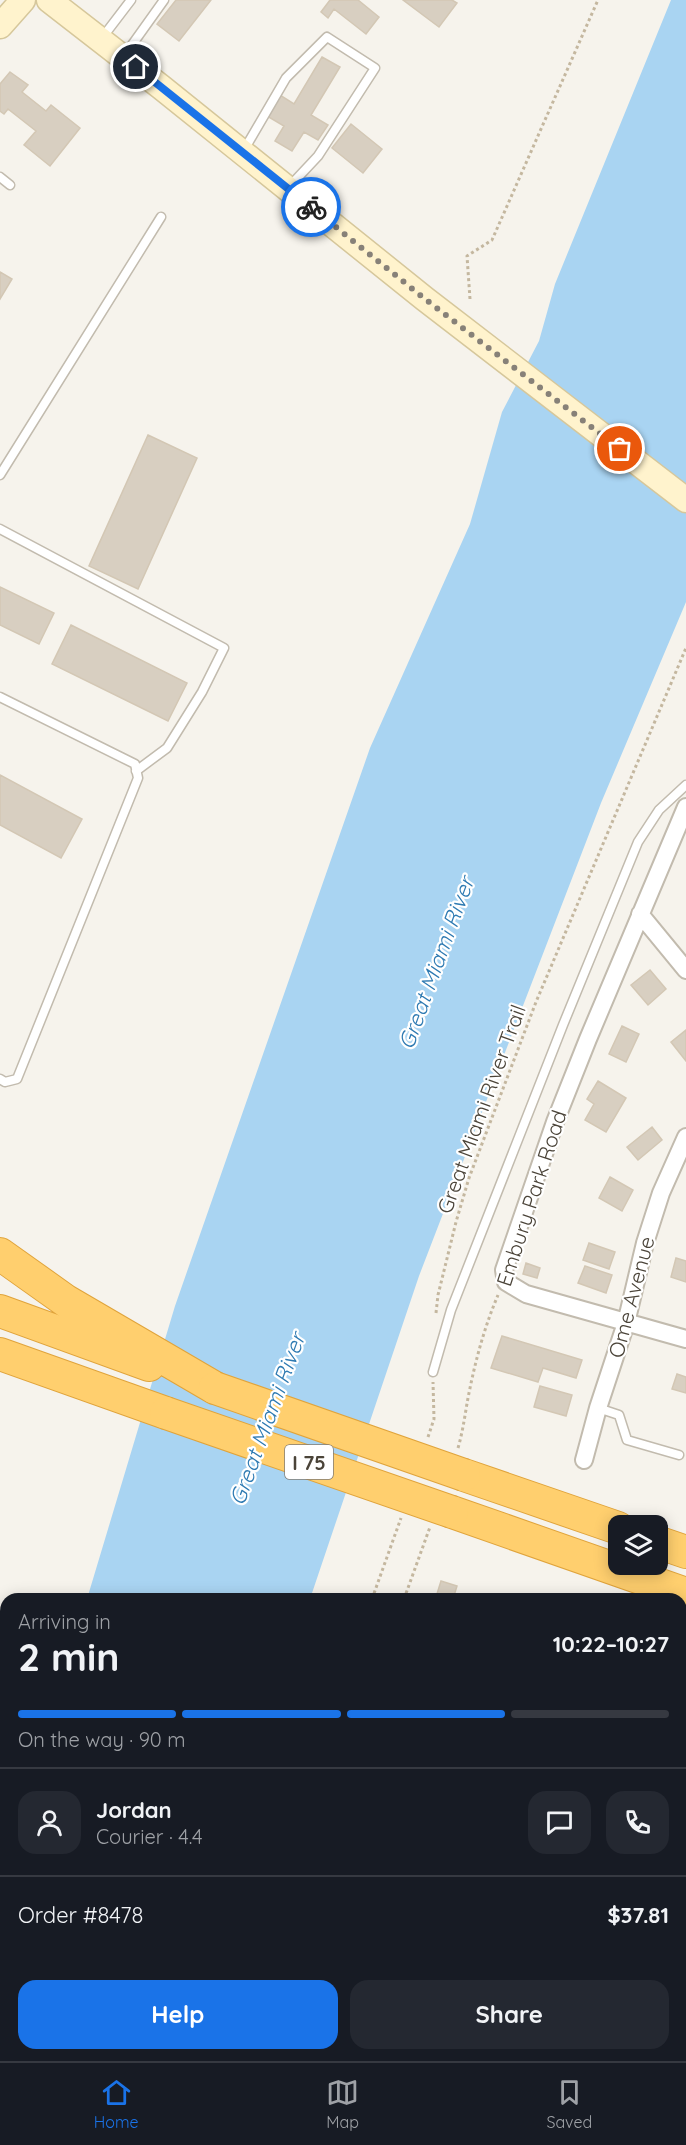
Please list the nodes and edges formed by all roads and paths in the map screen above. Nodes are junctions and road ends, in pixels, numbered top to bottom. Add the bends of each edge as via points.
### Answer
1 (23, 0) edge
2 (49, 0) edge
3 (131, 0) edge
4 (164, 0) edge
5 (598, 0) edge
6 (0, 26) edge
7 (101, 40) junction
8 (123, 57) junction
9 (242, 152) junction
10 (0, 177) edge
11 (10, 185) dead end
12 (288, 189) junction
13 (161, 217) dead end
14 (470, 299) dead end
15 (0, 475) edge
16 (686, 500) edge
17 (0, 529) edge
18 (686, 648) edge
19 (0, 698) edge
20 (136, 771) junction
21 (686, 785) edge
22 (686, 807) edge
23 (640, 914) junction
24 (686, 970) edge
25 (0, 1079) edge
26 (686, 1137) edge
27 (0, 1254) edge
28 (505, 1279) junction
29 (0, 1311) edge
30 (435, 1321) dead end
31 (626, 1323) junction
32 (686, 1339) edge
33 (0, 1354) edge
34 (433, 1372) joint
35 (0, 1377) edge
36 (51, 1382) junction
37 (215, 1388) junction
38 (598, 1408) junction
39 (427, 1441) dead end
40 (679, 1455) dead end
41 (584, 1460) dead end
42 (459, 1466) junction
43 (405, 1508) dead end
44 (442, 1518) junction
45 (608, 1524) edge
46 (668, 1546) edge
47 (686, 1552) edge
48 (374, 1593) edge
49 (407, 1593) edge
50 (683, 1593) edge

1 - 6 main road
2 - 7 main road
3 - 7 lane
4 - 8 lane
5 - 14 path via 492,240 466,256
7 - 8 main road
8 - 9 main road
9 - 12 main road
9 - 12 lane via 286,78 327,37 375,68 318,156
10 - 11 lane
12 - 16 main road
13 - 15 lane
17 - 20 lane via 224,648 167,748
18 - 30 path, Great Miami River Trail via 536,1002 469,1178 445,1264
19 - 20 lane via 135,764
20 - 25 lane via 138,778 17,1079
21 - 34 lane via 659,810 638,842 451,1311
22 - 23 street, Embury Park Road
23 - 24 street
23 - 28 street, Embury Park Road via 555,1122 504,1270
26 - 31 street, Ome Avenue via 661,1193
27 - 37 highway via 66,1300
28 - 31 street via 526,1294
28 - 42 path, Embury Park Road via 478,1354
29 - 37 highway, I 75
31 - 32 street
31 - 38 street, Ome Avenue
33 - 36 highway, I 75
34 - 39 path via 434,1419
35 - 36 highway
36 - 44 highway, I 75, bridge via 166,1413
37 - 42 highway, I 75, bridge
38 - 40 lane via 619,1415 627,1440
38 - 41 street, Ome Avenue
42 - 45 highway, I 75
43 - 48 path
44 - 49 path
44 - 50 highway, I 75
46 - 47 highway

